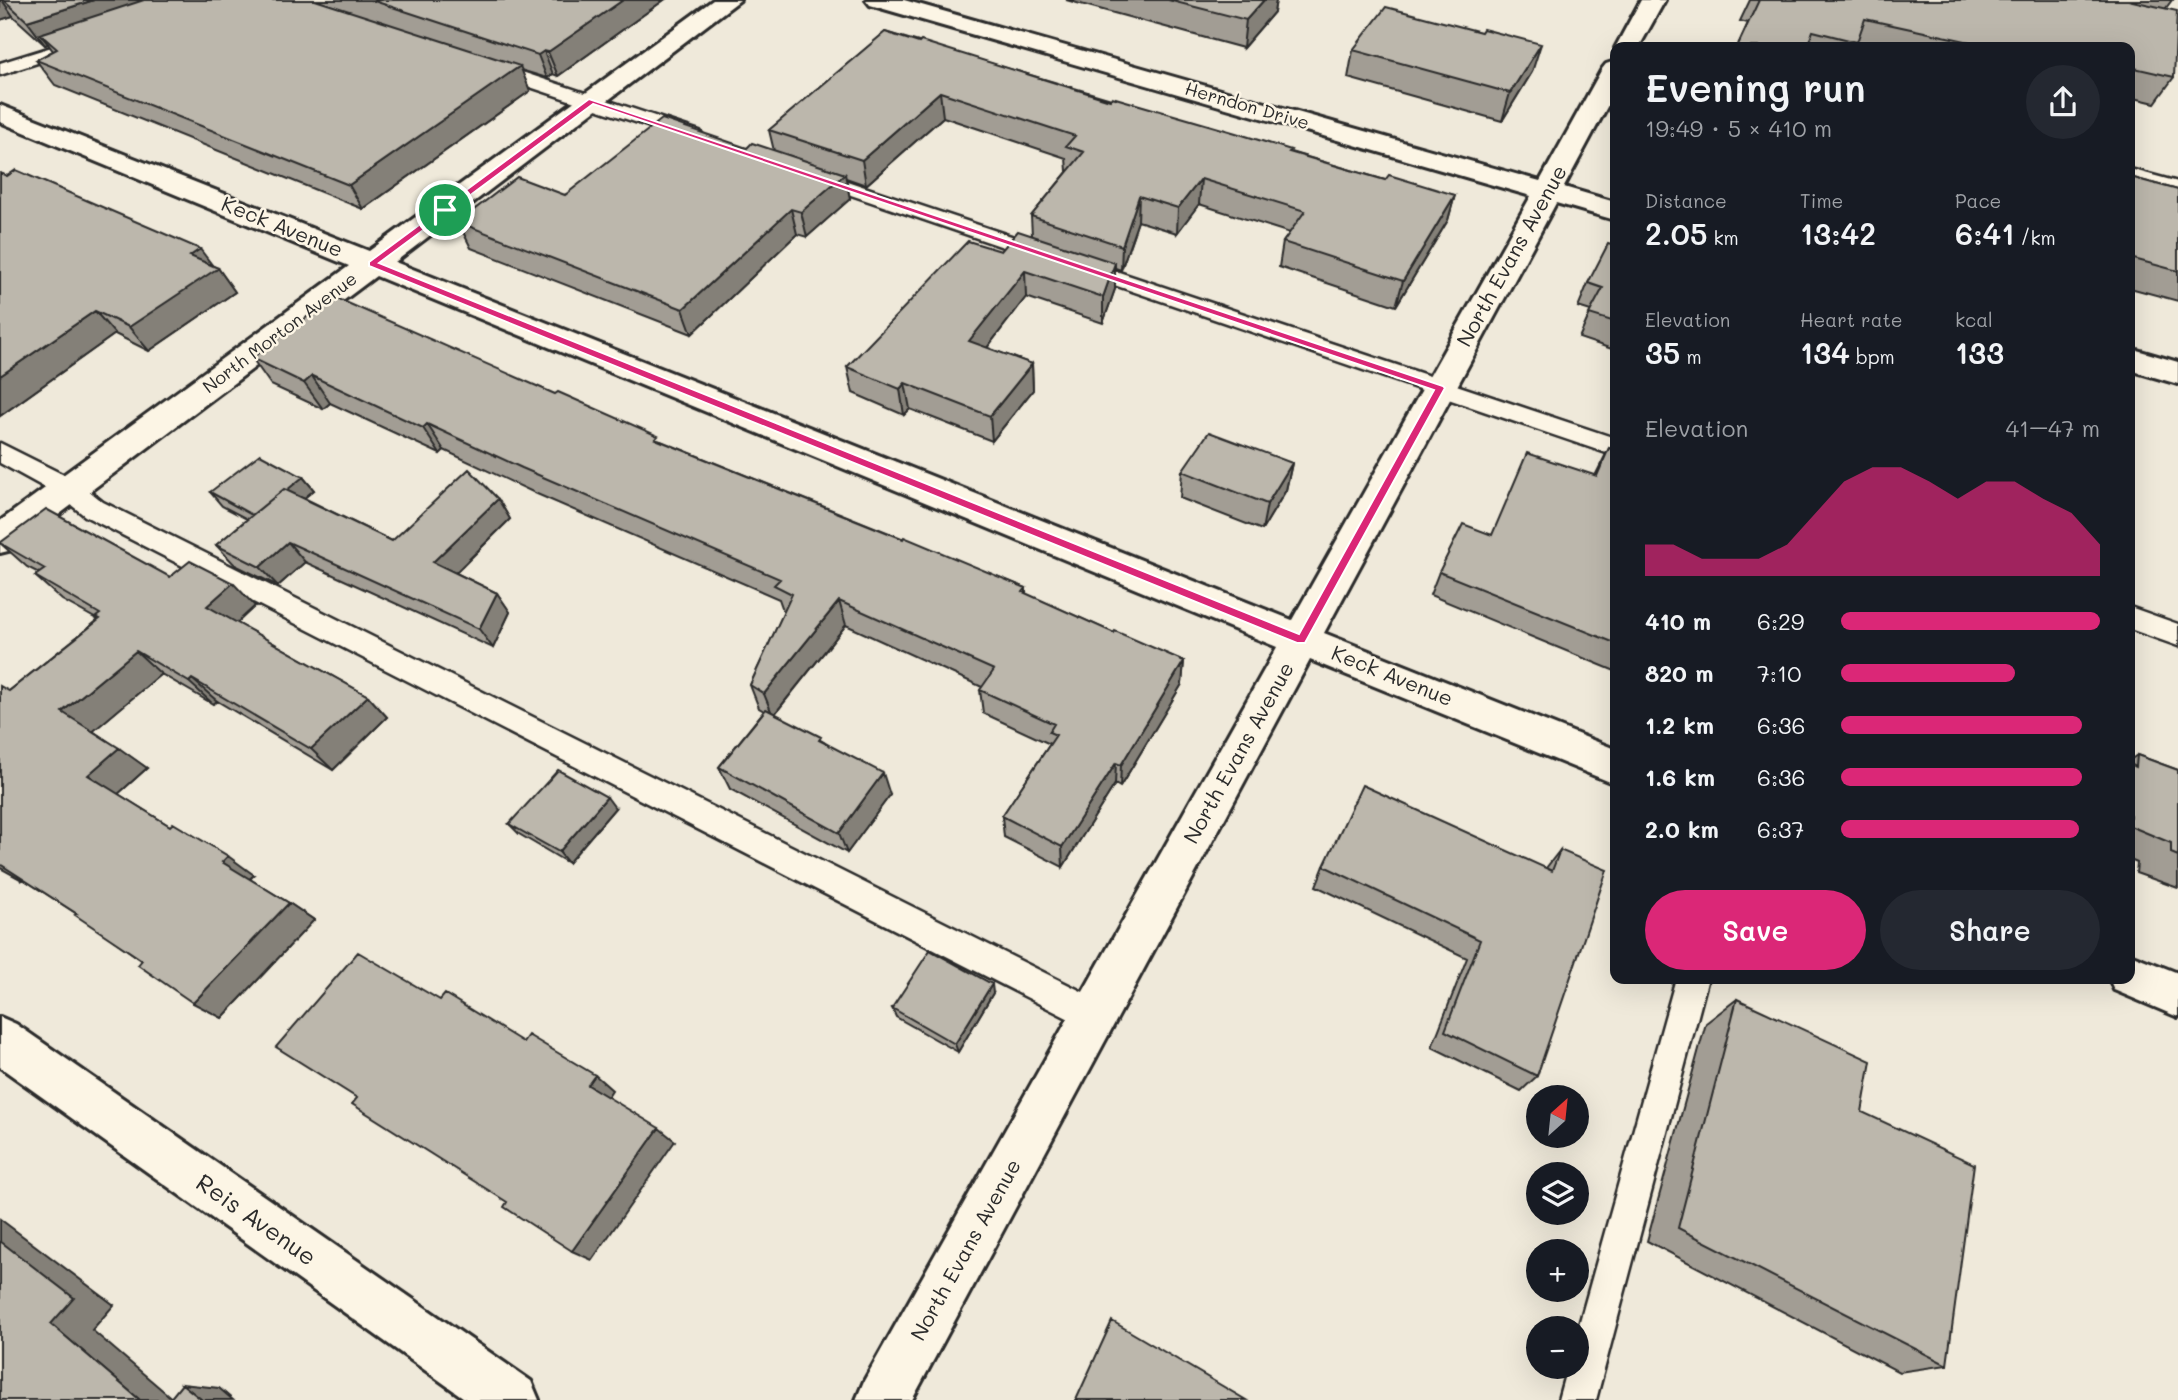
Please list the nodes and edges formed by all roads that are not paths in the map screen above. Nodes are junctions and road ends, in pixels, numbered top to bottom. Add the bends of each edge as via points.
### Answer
1 (728, 0) edge
2 (878, 0) edge
3 (1653, 0) edge
4 (95, 38) edge
5 (1630, 42) edge
6 (473, 61) edge
7 (0, 69) edge
8 (1610, 79) edge
9 (592, 101) junction
10 (0, 113) edge
11 (711, 141) edge
12 (791, 168) edge
13 (2135, 176) edge
14 (2178, 188) edge
15 (1548, 192) junction
16 (1610, 210) edge
17 (372, 264) junction
18 (2135, 360) edge
19 (2178, 373) edge
20 (1440, 388) junction
21 (1610, 444) edge
22 (0, 452) edge
23 (69, 489) junction
24 (0, 540) edge
25 (2135, 620) edge
26 (2178, 635) edge
27 (1301, 640) junction
28 (1610, 765) edge
29 (2135, 977) edge
30 (1690, 984) edge
31 (2178, 995) edge
32 (1095, 1015) junction
33 (0, 1040) edge
34 (512, 1400) edge
35 (883, 1400) edge
36 (1577, 1400) edge

1 - 9 street, North Morton Avenue
2 - 15 street, Herndon Drive
3 - 5 street, North Evans Avenue
4 - 7 lane
6 - 9 lane
8 - 15 street, North Evans Avenue
9 - 11 lane
9 - 17 street, North Morton Avenue
10 - 17 street, Keck Avenue
12 - 20 lane
13 - 14 lane
15 - 16 street, Herndon Drive
15 - 20 street, North Evans Avenue
17 - 23 street, North Morton Avenue
17 - 27 street, Keck Avenue
18 - 19 street
20 - 21 lane
20 - 27 street, North Evans Avenue
22 - 23 lane
23 - 24 street, North Morton Avenue
23 - 32 lane via 106,515
25 - 26 lane
27 - 28 street, Keck Avenue
27 - 32 street, North Evans Avenue
29 - 31 street
30 - 36 lane
32 - 35 street, North Evans Avenue
33 - 34 street, Reis Avenue

